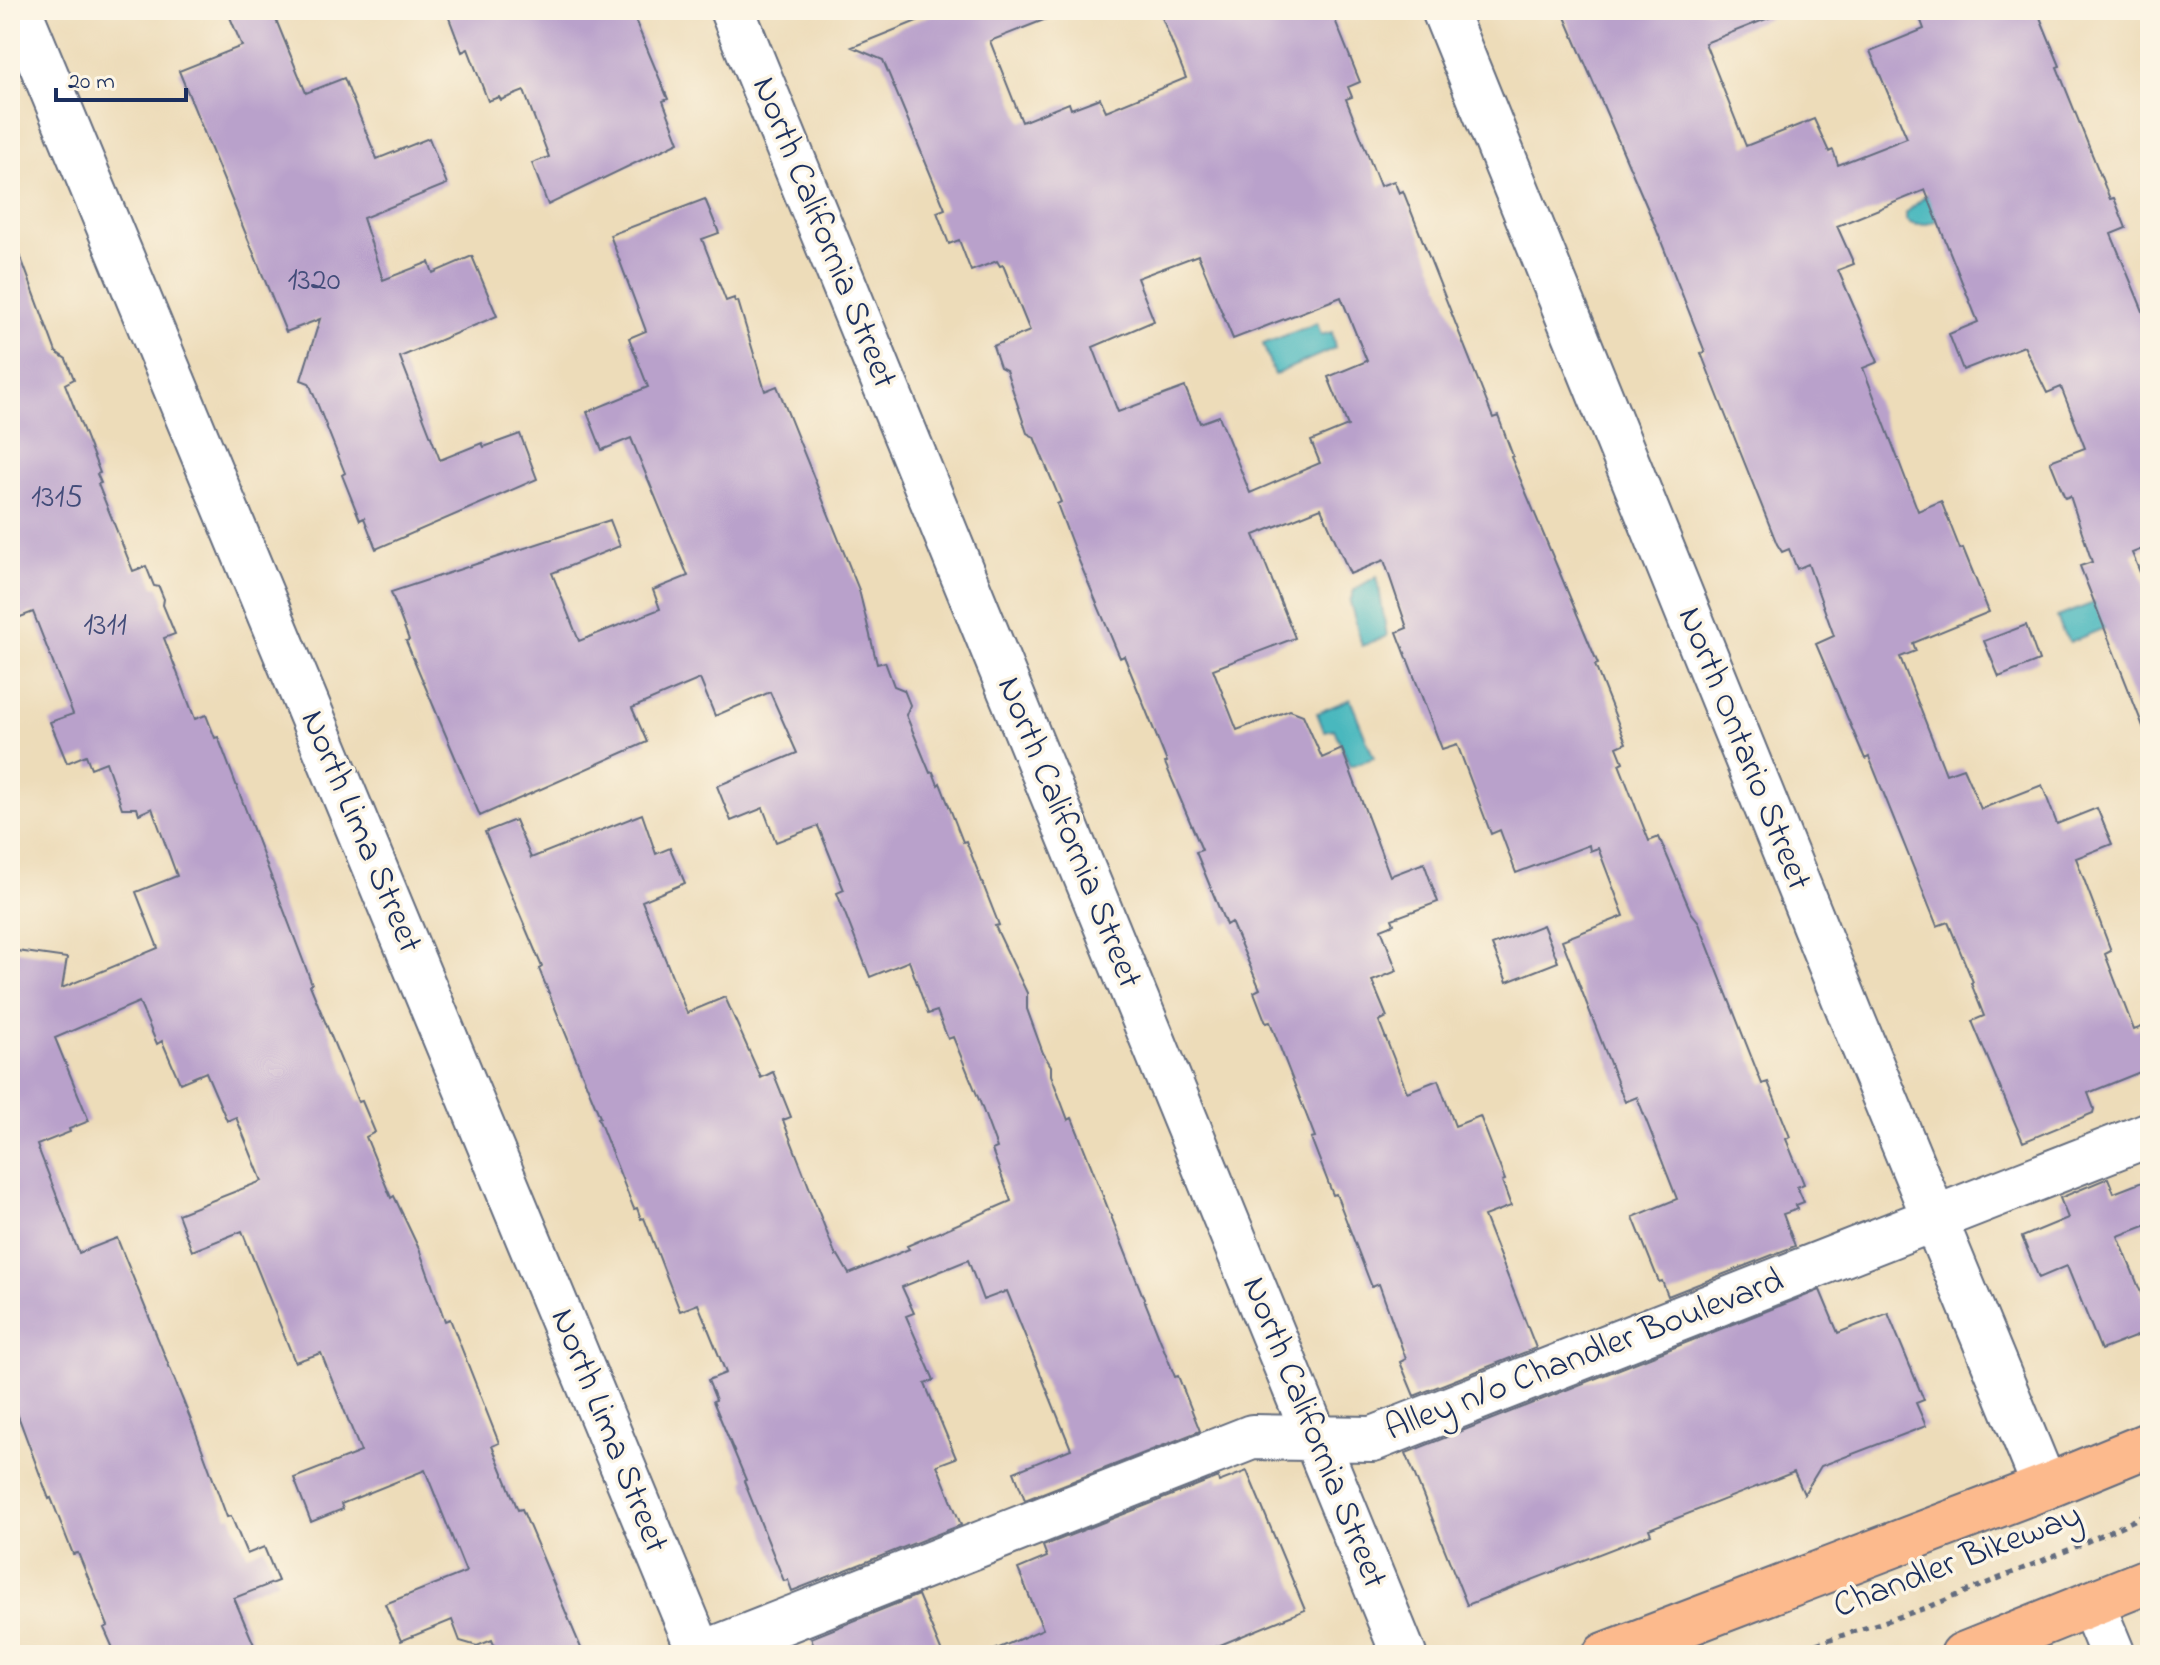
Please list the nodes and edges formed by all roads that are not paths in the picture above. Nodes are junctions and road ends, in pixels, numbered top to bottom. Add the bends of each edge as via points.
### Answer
1 (19, 10) edge
2 (732, 10) edge
3 (1444, 10) edge
4 (2150, 1134) edge
5 (1934, 1220) junction
6 (1314, 1438) junction
7 (2150, 1444) edge
8 (2045, 1487) junction
9 (2150, 1580) edge
10 (2092, 1604) junction
11 (700, 1655) edge
12 (1404, 1655) edge
13 (1605, 1655) edge
14 (1963, 1655) edge
15 (2113, 1655) edge

1 - 11 street, North Lima Street
2 - 6 street, North California Street
3 - 5 street, North Ontario Street
4 - 5 street, Alley n/o Chandler Boulevard
5 - 6 street, Alley n/o Chandler Boulevard via 1373,1439
5 - 8 street, North Ontario Street
6 - 11 street, Alley n/o Chandler Boulevard via 1252,1437
6 - 12 street, North California Street
7 - 8 main road
8 - 13 main road
9 - 10 main road
10 - 14 main road
10 - 15 street

